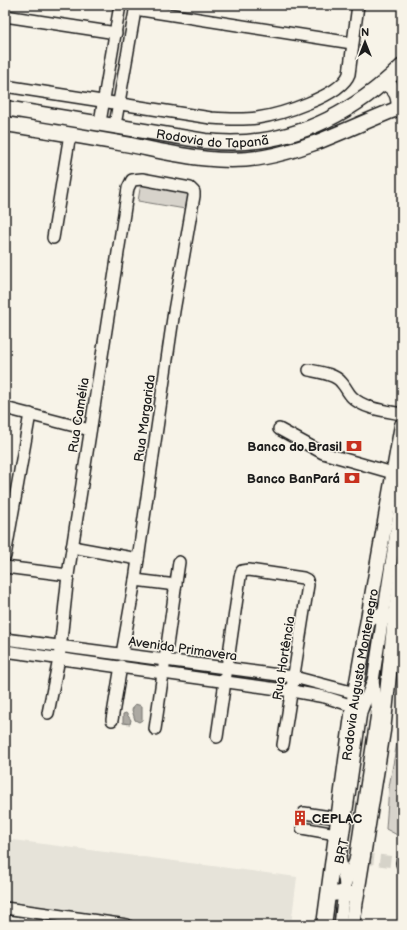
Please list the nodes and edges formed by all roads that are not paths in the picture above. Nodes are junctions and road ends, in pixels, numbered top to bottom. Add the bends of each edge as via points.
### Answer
1 (120, 5) edge
2 (358, 5) edge
3 (135, 7) edge
4 (5, 16) edge
5 (116, 33) junction
6 (352, 43) junction
7 (402, 66) edge
8 (384, 83) junction
9 (5, 86) edge
10 (104, 100) junction
11 (118, 102) junction
12 (5, 108) edge
13 (401, 108) edge
14 (100, 122) junction
15 (5, 124) edge
16 (115, 125) junction
17 (70, 134) junction
18 (190, 188) joint
19 (53, 238) dead end
20 (310, 370) dead end
21 (5, 408) edge
22 (30, 414) junction
23 (402, 414) edge
24 (402, 425) edge
25 (279, 429) dead end
26 (90, 430) junction
27 (393, 473) junction
28 (402, 493) edge
29 (8, 525) edge
30 (72, 547) junction
31 (5, 556) edge
32 (138, 559) junction
33 (179, 562) dead end
34 (5, 567) edge
35 (402, 570) edge
36 (68, 574) junction
37 (135, 580) junction
38 (176, 585) junction
39 (382, 617) junction
40 (5, 639) edge
41 (61, 647) junction
42 (5, 651) edge
43 (122, 654) junction
44 (59, 658) junction
45 (165, 660) junction
46 (121, 666) junction
47 (228, 669) junction
48 (163, 672) junction
49 (294, 677) junction
50 (226, 680) junction
51 (373, 681) junction
52 (292, 691) junction
53 (354, 699) junction
54 (48, 713) dead end
55 (112, 720) dead end
56 (155, 729) dead end
57 (217, 737) dead end
58 (284, 745) dead end
59 (304, 813) dead end
60 (337, 818) junction
61 (302, 828) dead end
62 (336, 834) junction
63 (348, 891) junction
64 (329, 894) junction
65 (5, 908) edge
66 (49, 920) edge
67 (113, 924) edge
68 (127, 925) edge
69 (324, 925) edge
70 (340, 925) edge
71 (352, 925) edge

1 - 5 street
2 - 6 street
3 - 6 street
3 - 11 street
4 - 5 street
5 - 10 street
6 - 11 street via 348,74 342,85 302,105 270,115 243,120 210,118
7 - 8 main road, Rodovia do Tapanã
8 - 13 main road via 393,88
8 - 16 main road, Rodovia do Tapanã via 354,106 324,122 298,132 260,141 221,143
9 - 10 street
10 - 11 street
10 - 14 street
11 - 16 street
12 - 14 main road, Rodovia do Tapanã
13 - 17 main road, Rodovia do Tapanã via 292,151 246,160 201,159
14 - 16 main road, Rodovia do Tapanã
15 - 17 main road, Rodovia do Tapanã
17 - 19 street
18 - 26 street, Rua Camélia via 142,179 130,182
18 - 32 street, Rua Margarida via 194,192 193,203 174,311
20 - 23 street via 341,380 352,397 362,404 381,411
21 - 22 street
22 - 26 street
22 - 29 street
24 - 27 main road, Rodovia Augusto Montenegro
25 - 27 street via 323,453
26 - 30 street, Rua Camélia
27 - 39 main road, Rodovia Augusto Montenegro
28 - 39 street, BRT
29 - 31 street
30 - 32 street
30 - 36 street, Rua Camélia
32 - 37 street, Rua Margarida
33 - 38 street
34 - 36 street
35 - 39 main road, Rodovia Augusto Montenegro
36 - 41 street, Rua Camélia
37 - 38 street
37 - 43 street, Rua Margarida
38 - 45 street
39 - 51 street, BRT
39 - 53 main road, Rodovia Augusto Montenegro
39 - 63 main road, Rodovia Augusto Montenegro via 383,731
40 - 41 street, Avenida Primavera
41 - 43 street, Avenida Primavera
41 - 44 street, Rua Camélia
42 - 44 street, Avenida Primavera
43 - 45 street, Avenida Primavera
44 - 46 street, Avenida Primavera
44 - 54 street, Rua Camélia
45 - 47 street, Avenida Primavera
45 - 48 street
46 - 48 street, Avenida Primavera
46 - 55 street
47 - 49 street, Avenida Primavera
47 - 49 street, Rua Hortência via 240,577 242,571 249,570 303,578 308,585
47 - 50 street
48 - 50 street, Avenida Primavera
48 - 56 street
49 - 52 street, Rua Hortência
49 - 53 street, Avenida Primavera
50 - 52 street, Avenida Primavera
50 - 57 street
51 - 63 street, BRT via 377,713 355,861
51 - 63 street, BRT via 361,712 340,858
52 - 53 street, Avenida Primavera
52 - 58 street, Rua Hortência
53 - 60 main road, Rodovia Augusto Montenegro
59 - 60 street
60 - 62 main road, Rodovia Augusto Montenegro
61 - 62 street
62 - 64 main road, Rodovia Augusto Montenegro
63 - 64 main road
63 - 70 street, BRT
63 - 71 main road, Rodovia Augusto Montenegro
64 - 69 main road, Rodovia Augusto Montenegro
65 - 66 street
66 - 67 street
67 - 68 street

